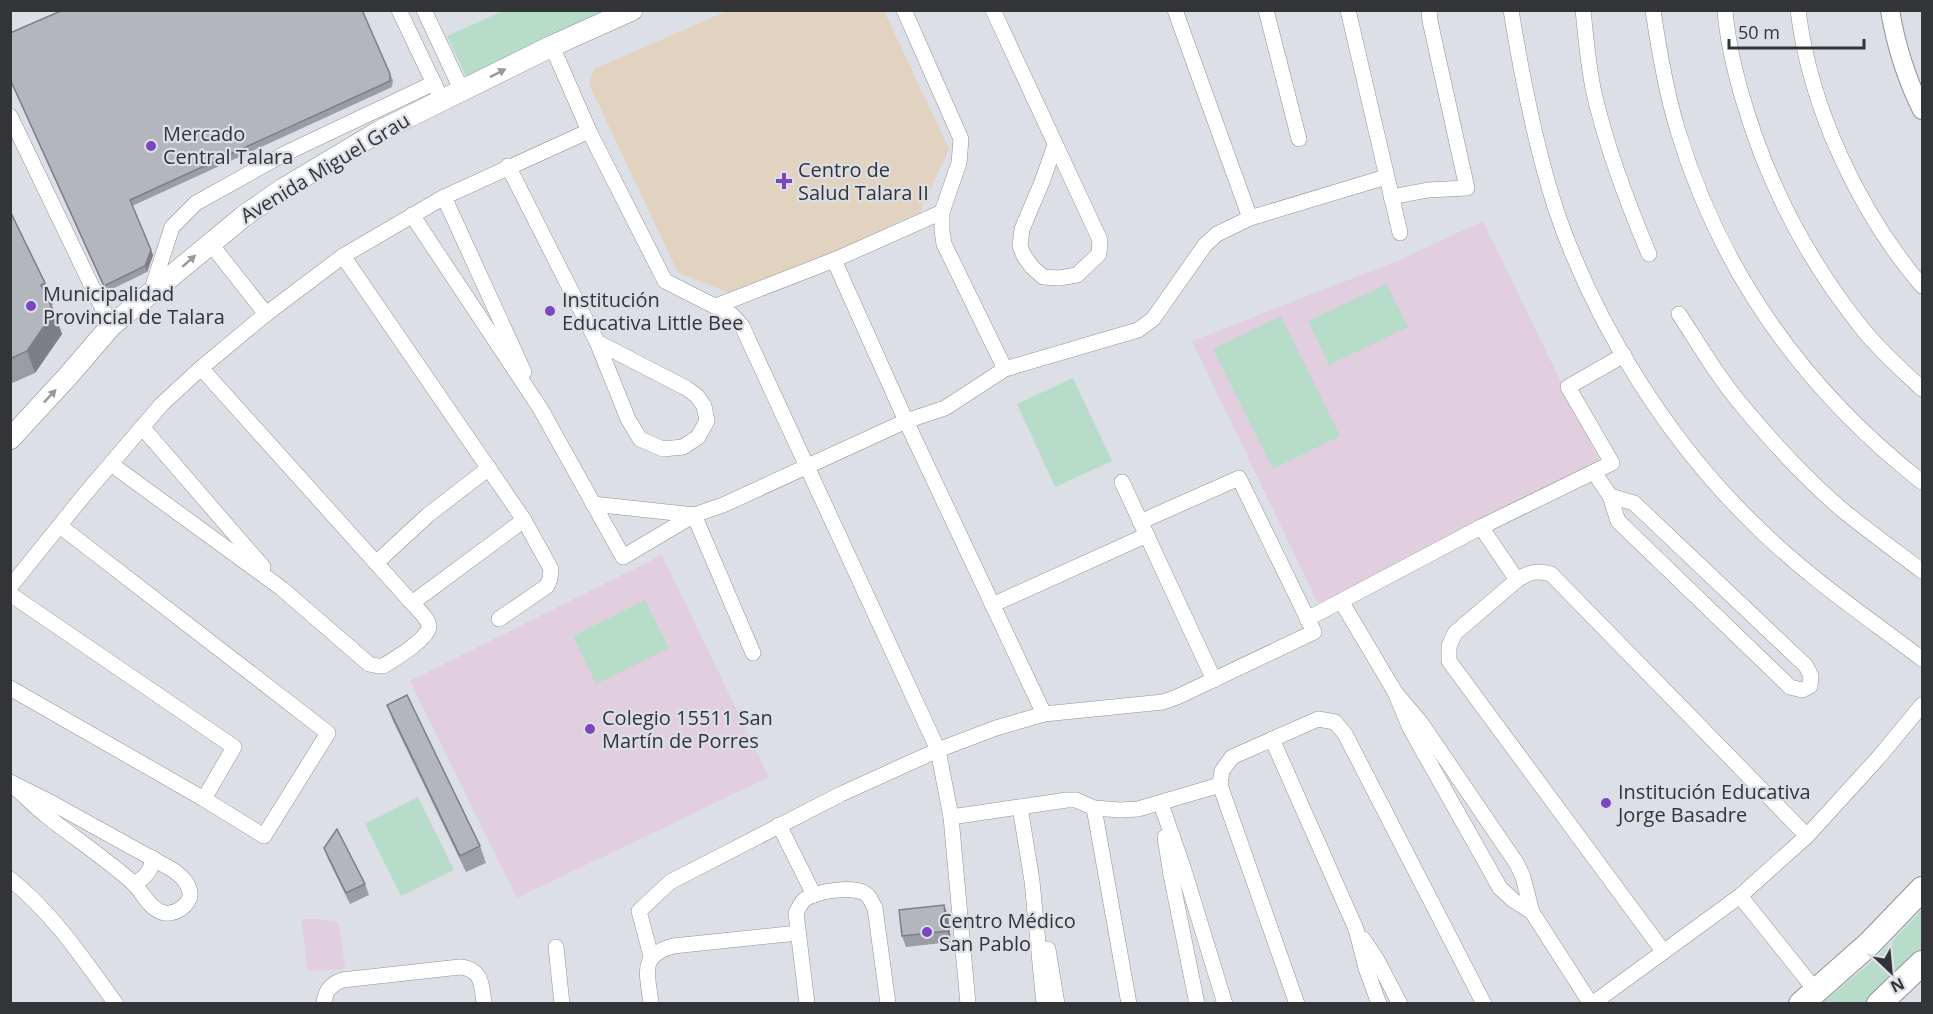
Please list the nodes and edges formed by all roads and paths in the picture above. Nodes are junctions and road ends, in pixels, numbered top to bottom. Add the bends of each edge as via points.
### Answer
1 (399, 10) edge
2 (424, 10) edge
3 (632, 10) edge
4 (904, 10) edge
5 (993, 10) edge
6 (1175, 10) edge
7 (1266, 10) edge
8 (1348, 10) edge
9 (1429, 10) edge
10 (1511, 10) edge
11 (1583, 10) edge
12 (1653, 10) edge
13 (1725, 10) edge
14 (1798, 10) edge
15 (1890, 10) edge
16 (552, 46) junction
17 (462, 91) junction
18 (438, 92) junction
19 (1923, 110) edge
20 (10, 116) edge
21 (589, 131) junction
22 (1299, 139) dead end
23 (1055, 145) junction
24 (508, 166) junction
25 (1386, 177) junction
26 (444, 197) junction
27 (1391, 197) junction
28 (942, 212) junction
29 (412, 215) junction
30 (1250, 218) junction
31 (1400, 233) dead end
32 (210, 243) junction
33 (1649, 254) dead end
34 (343, 256) junction
35 (834, 260) junction
36 (1923, 286) edge
37 (150, 295) junction
38 (716, 306) junction
39 (266, 314) junction
40 (1679, 314) dead end
41 (111, 326) junction
42 (597, 342) junction
43 (1624, 355) junction
44 (201, 368) junction
45 (1005, 369) junction
46 (1923, 388) edge
47 (540, 408) junction
48 (906, 421) junction
49 (142, 427) junction
50 (10, 439) edge
51 (111, 464) junction
52 (489, 468) junction
53 (807, 468) junction
54 (1594, 472) junction
55 (1122, 482) dead end
56 (1923, 483) edge
57 (1610, 496) junction
58 (204, 499) junction
59 (593, 504) junction
60 (694, 515) junction
61 (187, 519) junction
62 (524, 520) junction
63 (60, 526) junction
64 (1481, 527) junction
65 (1144, 529) junction
66 (376, 563) junction
67 (1923, 571) edge
68 (1517, 580) junction
69 (10, 586) edge
70 (281, 588) junction
71 (10, 594) edge
72 (1341, 601) junction
73 (412, 603) junction
74 (992, 605) junction
75 (500, 619) dead end
76 (1307, 619) junction
77 (753, 653) dead end
78 (1923, 659) edge
79 (1214, 680) junction
80 (10, 688) edge
81 (1395, 692) junction
82 (1923, 705) edge
83 (1044, 714) junction
84 (1272, 739) junction
85 (938, 750) junction
86 (10, 783) edge
87 (1220, 785) junction
88 (204, 799) junction
89 (1161, 804) junction
90 (1020, 807) junction
91 (1094, 807) junction
92 (951, 818) junction
93 (779, 825) junction
94 (1807, 836) junction
95 (153, 858) junction
96 (10, 879) edge
97 (1032, 881) junction
98 (134, 884) junction
99 (1923, 889) edge
100 (814, 895) junction
101 (1740, 896) junction
102 (1532, 912) junction
103 (1356, 929) junction
104 (798, 933) junction
105 (556, 947) dead end
106 (1663, 951) junction
107 (651, 957) junction
108 (1923, 963) edge
109 (1809, 997) edge
110 (116, 1004) edge
111 (324, 1004) edge
112 (484, 1004) edge
113 (562, 1004) edge
114 (651, 1004) edge
115 (807, 1004) edge
116 (888, 1004) edge
117 (968, 1004) edge
118 (1044, 1004) edge
119 (1057, 1004) edge
120 (1129, 1004) edge
121 (1197, 1004) edge
122 (1225, 1004) edge
123 (1297, 1004) edge
124 (1379, 1004) edge
125 (1400, 1004) edge
126 (1484, 1004) edge
127 (1592, 1004) edge
128 (1879, 1004) edge

1 - 18 street
2 - 17 street
3 - 16 main road, Avenida Miguel Grau
4 - 28 street via 961,140 959,163
5 - 23 street
6 - 30 street
7 - 22 street
8 - 25 street
9 - 27 street via 1467,188
10 - 43 street via 1523,81 1557,210 1585,281
11 - 33 street via 1603,126 1625,199
12 - 56 street via 1677,128 1700,193 1734,265 1775,331 1833,402
13 - 46 street via 1734,70 1748,119 1788,215 1811,256 1862,328
14 - 36 street via 1827,124 1852,180 1871,214
15 - 19 street via 1909,83
17 -> 16 main road, Avenida Miguel Grau
16 - 21 street
17 - 18 main road, Avenida Miguel Grau
18 - 32 main road, Avenida Miguel Grau via 244,216
18 - 37 street via 284,154 196,203 172,227
20 - 41 street
21 - 24 street
21 - 38 street via 665,281
23 - 23 street via 1022,229 1020,246 1043,277 1059,278 1077,275 1089,265 1099,254 1100,240
24 - 26 street
24 - 42 street
25 - 27 street
25 - 30 street
26 - 29 street
26 - 47 street
27 - 31 street
28 - 35 street
28 - 45 street via 944,244
29 - 34 street
29 - 47 street
30 - 45 street via 1217,234 1205,245 1154,319 1138,330
37 -> 32 main road, Avenida Miguel Grau
32 - 39 street
34 - 39 street
34 - 52 street
35 - 38 street
35 - 48 street
37 - 41 main road, Avenida Miguel Grau
38 - 53 street via 742,326
39 - 44 street
40 - 67 street via 1743,407 1810,480
50 -> 41 main road, Avenida Miguel Grau
42 - 42 street via 640,439 663,449 683,447 698,437 707,421 697,396
43 - 54 street via 1568,387 1612,463
43 - 78 street via 1697,463 1752,522 1831,591
44 - 49 street
44 - 66 street
45 - 48 street via 945,408
47 - 59 street
48 - 53 street
48 - 74 street
49 - 51 street
49 - 58 street
51 - 61 street
51 - 63 street
52 - 62 street
52 - 66 street via 428,515
53 - 60 street
53 - 85 street
54 - 57 street
54 - 64 street
55 - 65 street
57 - 57 street via 1618,521 1782,679 1802,690 1810,686 1806,666 1634,503
58 - 61 street
58 - 70 street
59 - 60 street
59 - 60 street via 623,557
60 - 77 street
61 - 70 street
62 - 73 street
62 - 75 street via 547,559 550,579 540,592
63 - 69 street
63 - 88 street via 328,733 264,836
64 - 68 street
64 - 72 street
65 - 74 street
65 - 76 street via 1239,478
65 - 79 street
66 - 73 street
68 - 94 street via 1527,573 1551,574
68 - 106 street via 1455,633 1449,646 1449,661
70 - 73 street via 369,664 378,666 428,632 428,623
71 - 88 street via 234,747
72 - 76 street
72 - 81 street
74 - 83 street
76 - 79 street via 1314,632
79 - 83 street via 1163,702
80 - 88 street
81 - 102 street via 1421,723 1517,864
81 - 102 street via 1410,728 1500,888
82 - 94 street
83 - 85 street
84 - 87 street via 1232,757 1222,771
84 - 103 street
84 - 126 street via 1318,719 1335,723 1345,734
85 - 92 street
85 - 93 street
86 - 95 street
86 - 98 street
87 - 89 street
87 - 123 street
89 - 91 street via 1120,810
89 - 121 street
89 - 122 street
90 - 91 street via 1067,800
90 - 92 street
90 - 97 street
91 - 120 street
92 - 117 street
93 - 100 street
93 - 107 street via 670,882 639,911
94 - 101 street
95 - 98 street via 148,873
95 - 98 street via 187,883 187,903 173,912 160,912
96 - 110 street via 73,945
97 - 118 street
97 - 119 street
99 - 109 main road
100 - 104 street via 803,900 796,913
100 - 116 street via 858,889 869,896 875,908
101 - 106 street
101 - 109 street
102 - 127 street
103 - 124 street
103 - 125 street
104 - 107 street via 673,946
104 - 115 street
105 - 113 street
106 - 127 street
107 - 114 street via 647,968
108 - 128 main road
111 - 112 street via 329,987 342,980 460,967 475,972 479,978

